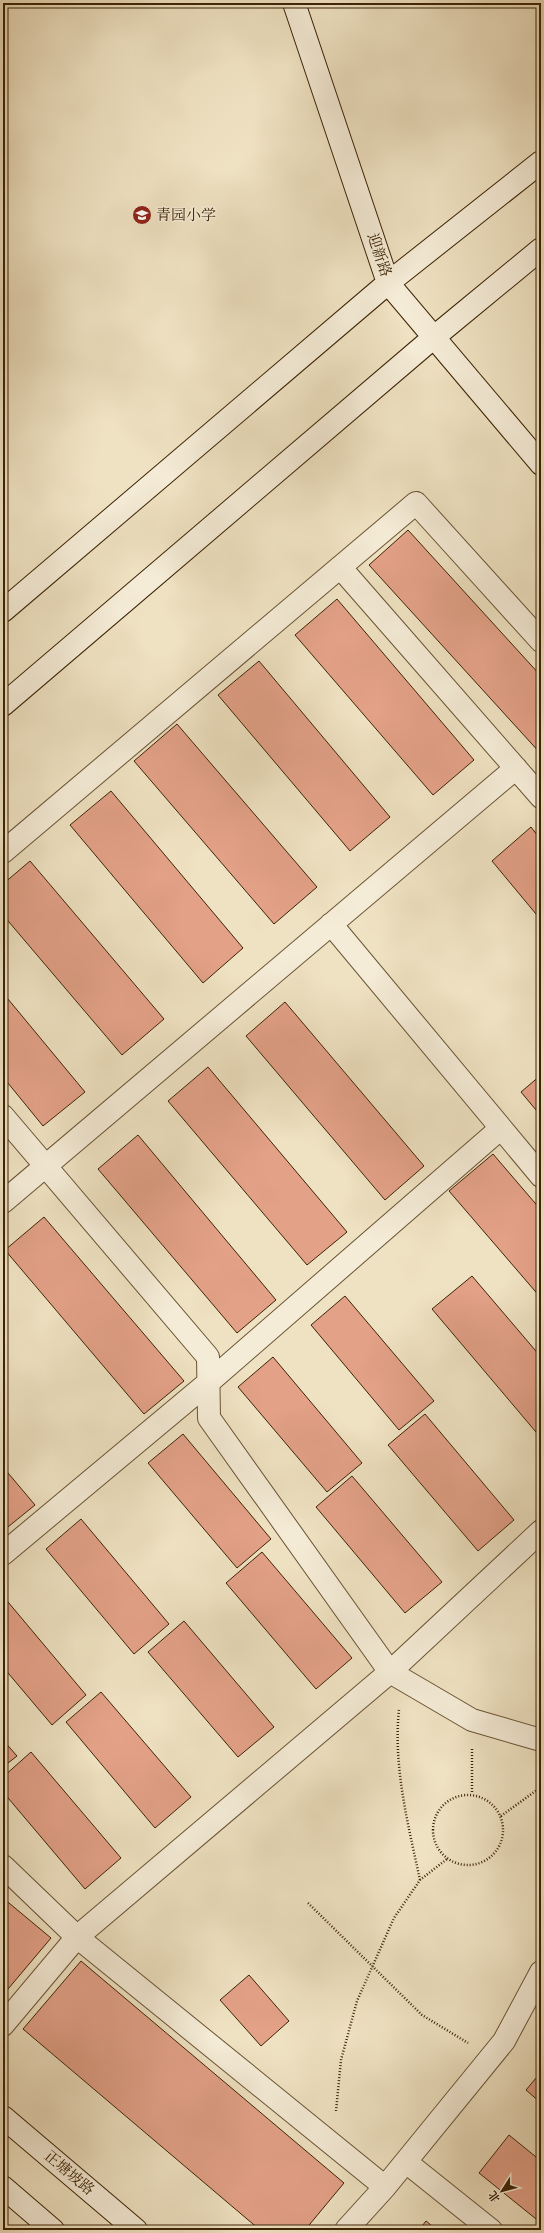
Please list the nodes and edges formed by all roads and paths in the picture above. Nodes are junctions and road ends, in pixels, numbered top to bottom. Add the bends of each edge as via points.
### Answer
1 (294, 3) edge
2 (541, 162) edge
3 (541, 249) edge
4 (388, 283) junction
5 (434, 338) junction
6 (541, 464) edge
7 (340, 567) junction
8 (3, 611) edge
9 (541, 641) edge
10 (3, 705) edge
11 (516, 768) junction
12 (541, 797) edge
13 (3, 852) edge
14 (331, 924) junction
15 (3, 1116) edge
16 (500, 1129) junction
17 (45, 1166) junction
18 (541, 1176) edge
19 (3, 1202) edge
20 (209, 1382) junction
21 (541, 1531) edge
22 (3, 1554) edge
23 (396, 1676) junction
24 (472, 1720) junction
25 (541, 1740) edge
26 (541, 1787) edge
27 (472, 1794) junction
28 (501, 1816) junction
29 (447, 1859) junction
30 (3, 1866) edge
31 (420, 1880) junction
32 (308, 1903) dead end
33 (77, 1937) junction
34 (373, 1965) junction
35 (541, 1972) edge
36 (3, 2025) edge
37 (491, 2057) junction
38 (3, 2117) edge
39 (337, 2148) junction
40 (406, 2162) junction
41 (3, 2187) edge
42 (385, 2187) junction
43 (53, 2230) edge
44 (136, 2230) edge
45 (346, 2230) edge
46 (491, 2230) edge

1 - 4 street, 迎新路
2 - 4 street
3 - 5 street
4 - 5 street, 迎新路
4 - 8 street
5 - 6 street, 迎新路
5 - 10 street
7 - 9 street via 416,503
7 - 11 street
7 - 13 street
11 - 12 street
11 - 14 street
14 - 16 street
14 - 17 street
15 - 17 street
16 - 18 street
16 - 20 street
17 - 19 street
17 - 20 street via 208,1356
20 - 22 street
20 - 23 street via 209,1418
21 - 23 street
23 - 24 street
23 - 31 path via 397,1728 403,1792
23 - 33 street
24 - 25 street
24 - 27 path
26 - 28 path
27 - 28 path via 490,1802
27 - 29 path via 454,1797 439,1809 433,1826 436,1844
28 - 29 path via 504,1834 497,1851 483,1863 464,1866
29 - 31 path
30 - 33 street
31 - 34 path via 394,1918
32 - 34 path
33 - 36 street
33 - 39 street
34 - 37 path via 422,2015
34 - 39 path via 357,2001 342,2060 336,2103
35 - 37 street via 504,2040
37 - 40 street
38 - 44 street, 正塘坡路
39 - 42 street
40 - 42 street
40 - 46 street
41 - 43 street
42 - 45 street

